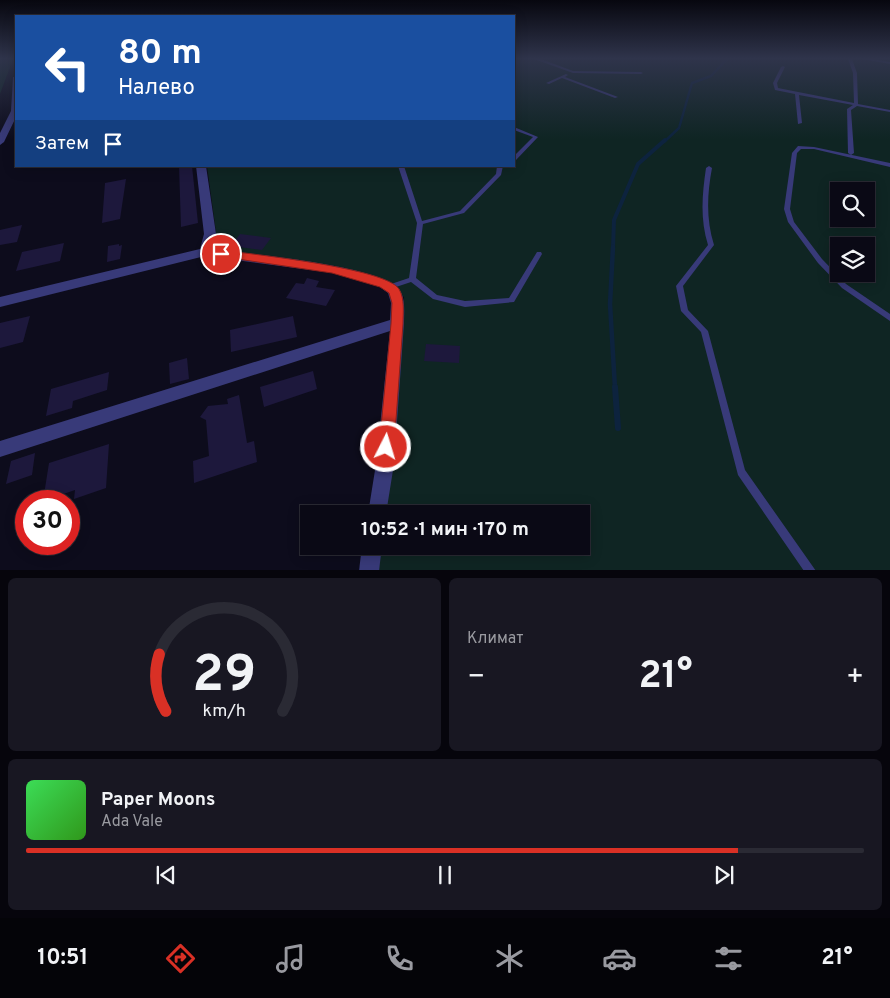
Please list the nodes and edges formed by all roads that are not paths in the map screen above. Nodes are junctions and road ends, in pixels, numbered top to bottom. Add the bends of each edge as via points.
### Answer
1 (585, 86) edge
2 (775, 86) edge
3 (855, 86) edge
4 (797, 94) junction
5 (616, 97) dead end
6 (856, 105) junction
7 (15, 111) edge
8 (890, 111) edge
9 (800, 123) dead end
10 (515, 128) edge
11 (0, 142) edge
12 (851, 153) dead end
13 (515, 158) edge
14 (890, 165) edge
15 (201, 167) edge
16 (401, 167) edge
17 (500, 167) edge
18 (505, 167) edge
19 (709, 168) dead end
20 (498, 174) junction
21 (420, 223) junction
22 (205, 252) junction
23 (539, 254) dead end
24 (412, 278) junction
25 (390, 287) junction
26 (0, 302) edge
27 (890, 318) edge
28 (397, 324) junction
29 (0, 449) edge
30 (378, 505) edge
31 (371, 555) edge
32 (369, 570) edge
33 (811, 570) edge

1 - 5 lane
2 - 4 lane via 776,89
3 - 6 lane
4 - 6 lane
4 - 9 lane
6 - 8 lane
6 - 12 lane via 849,109
7 - 11 street
10 - 13 lane via 536,137
14 - 27 lane via 800,147 795,153 787,209 791,222 844,286
15 - 22 street via 210,234
16 - 21 lane
17 - 20 lane
18 - 20 lane
19 - 33 lane via 703,202 705,229 711,245 679,286 684,311 704,331 741,472
20 - 21 lane via 462,212
21 - 24 lane
22 - 25 street via 333,269
22 - 26 street
23 - 24 lane via 511,300 465,304 436,297
24 - 25 lane
25 - 28 street via 398,303
28 - 29 street
28 - 30 street
31 - 32 street

